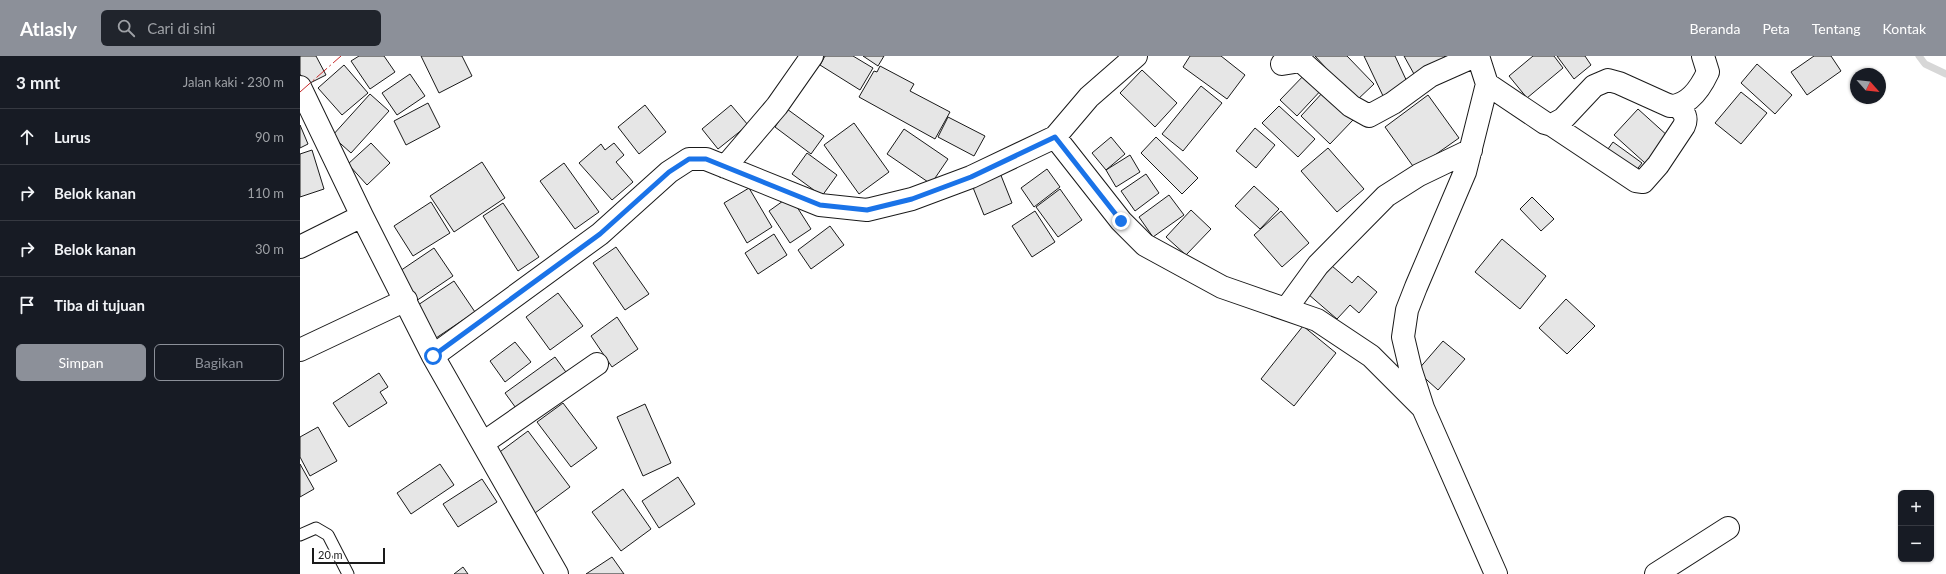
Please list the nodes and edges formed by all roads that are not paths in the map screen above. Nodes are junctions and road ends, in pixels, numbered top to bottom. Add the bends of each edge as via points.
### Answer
1 (812, 56) edge
2 (1136, 56) edge
3 (1476, 56) edge
4 (1703, 56) edge
5 (1282, 64) dead end
6 (1487, 84) junction
7 (300, 87) edge
8 (1678, 106) junction
9 (1552, 125) junction
10 (1055, 137) junction
11 (1471, 150) junction
12 (724, 167) junction
13 (362, 216) junction
14 (300, 247) edge
15 (406, 300) junction
16 (1286, 309) junction
17 (300, 350) edge
18 (433, 356) junction
19 (597, 364) dead end
20 (1423, 408) junction
21 (483, 443) junction
22 (1728, 528) dead end
23 (300, 535) edge
24 (348, 574) edge
25 (557, 574) edge
26 (1496, 574) edge
27 (1656, 574) edge

1 - 12 street via 777,106
2 - 10 street via 1089,97
3 - 5 street via 1430,76 1393,104 1369,116 1351,106 1301,61
3 - 6 street
4 - 8 street via 1708,72 1686,102
6 - 9 street
6 - 11 street
7 - 13 street
8 - 9 street via 1670,106 1608,80 1594,86 1563,118
8 - 9 street via 1686,117 1684,126 1658,165 1643,182 1636,181
10 - 12 street via 971,177 912,199 867,210 820,205
10 - 16 street via 1121,221 1145,245 1222,288
11 - 16 street via 1419,175 1386,196 1318,265
11 - 20 street via 1465,172 1408,310 1403,338
12 - 18 street via 706,159 689,159 669,172 600,234
13 - 14 street
13 - 15 street
15 - 17 street
15 - 18 street
16 - 20 street via 1317,320 1371,356
18 - 21 street
19 - 21 street
20 - 26 street
21 - 25 street
22 - 27 street
23 - 24 lane via 316,528 328,535

